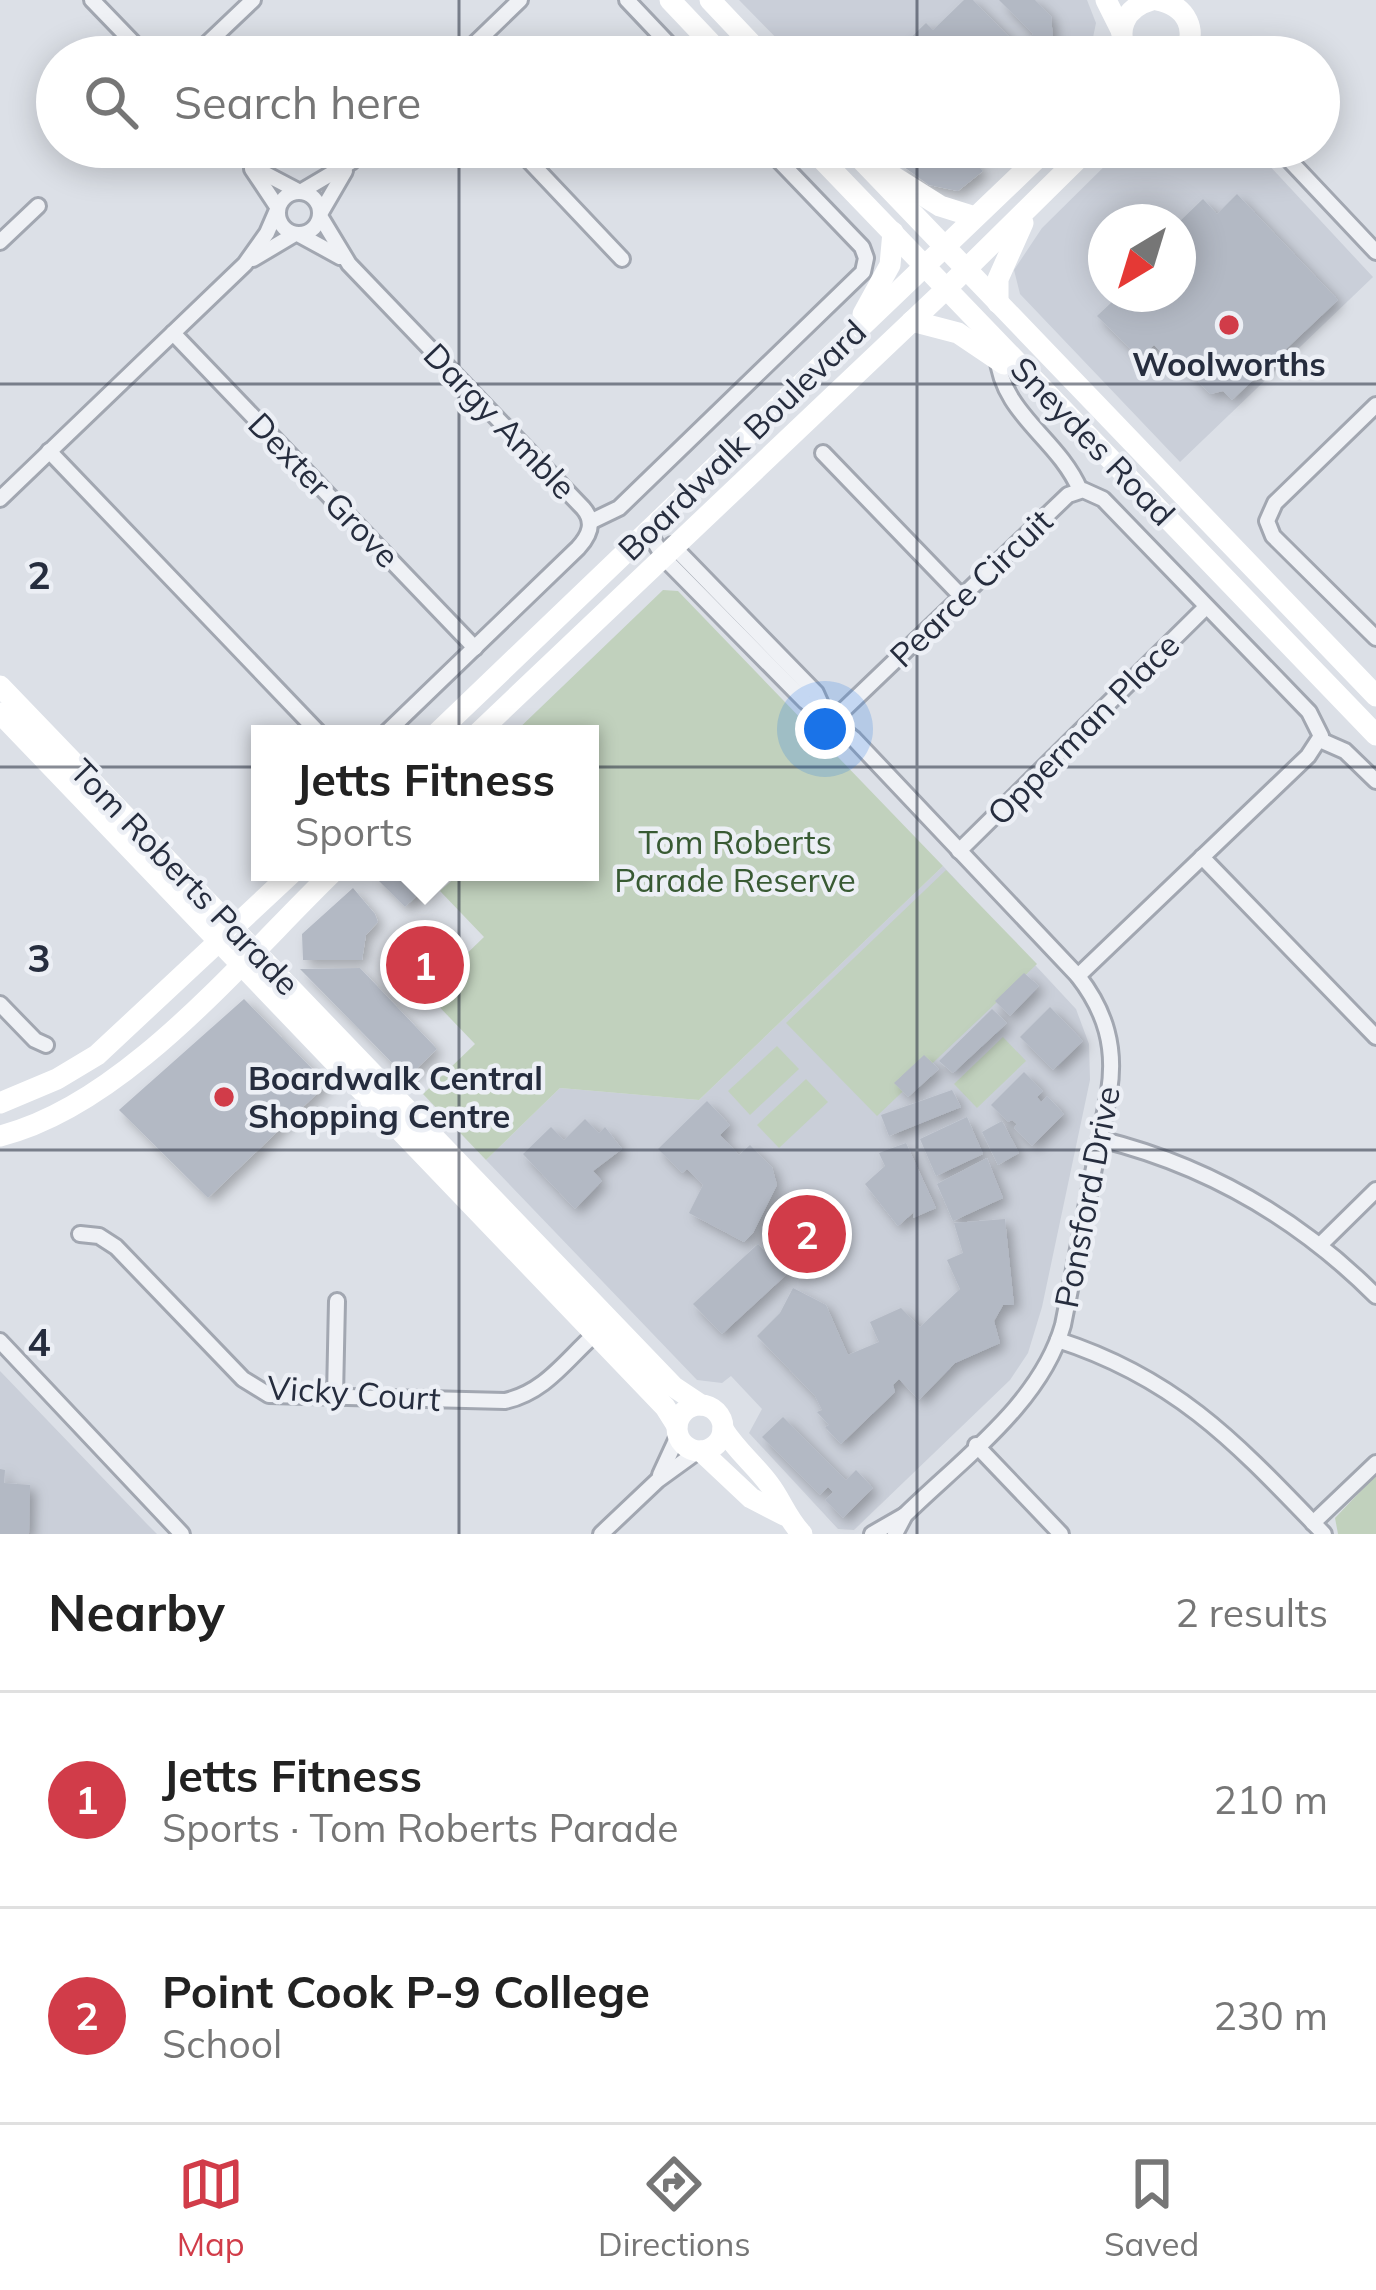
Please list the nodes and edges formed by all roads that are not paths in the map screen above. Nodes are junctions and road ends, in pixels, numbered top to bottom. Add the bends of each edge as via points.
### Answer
1 (92, 0) edge
2 (253, 0) edge
3 (520, 0) edge
4 (627, 0) edge
5 (670, 0) edge
6 (710, 0) edge
7 (1106, 0) edge
8 (1152, 0) edge
9 (1196, 0) edge
10 (1121, 32) junction
11 (127, 36) edge
12 (215, 36) edge
13 (483, 36) edge
14 (661, 36) edge
15 (704, 36) edge
16 (744, 36) edge
17 (1120, 36) edge
18 (1122, 36) edge
19 (1190, 36) edge
20 (1193, 36) edge
21 (251, 168) edge
22 (257, 168) edge
23 (341, 168) edge
24 (348, 168) edge
25 (536, 168) edge
26 (786, 168) edge
27 (831, 168) edge
28 (869, 168) edge
29 (881, 168) edge
30 (1027, 168) edge
31 (1070, 168) edge
32 (1297, 168) edge
33 (301, 191) junction
34 (38, 206) dead end
35 (1032, 207) junction
36 (278, 209) junction
37 (320, 215) junction
38 (975, 217) junction
39 (892, 232) junction
40 (297, 234) junction
41 (0, 242) edge
42 (944, 247) junction
43 (1376, 252) edge
44 (622, 259) dead end
45 (245, 264) junction
46 (349, 264) junction
47 (926, 266) junction
48 (966, 270) junction
49 (946, 289) junction
50 (998, 303) junction
51 (912, 321) junction
52 (173, 333) junction
53 (849, 339) junction
54 (997, 350) junction
55 (1376, 405) edge
56 (50, 451) junction
57 (823, 453) dead end
58 (1152, 464) junction
59 (1081, 490) junction
60 (0, 499) edge
61 (590, 522) junction
62 (648, 530) junction
63 (1188, 540) junction
64 (669, 552) junction
65 (962, 597) junction
66 (1207, 607) junction
67 (1376, 638) edge
68 (475, 648) junction
69 (0, 686) edge
70 (1376, 696) edge
71 (0, 712) edge
72 (829, 717) junction
73 (311, 725) edge
74 (394, 725) edge
75 (445, 725) edge
76 (486, 725) edge
77 (1376, 735) edge
78 (1320, 740) junction
79 (66, 768) junction
80 (1376, 781) edge
81 (959, 851) junction
82 (1202, 857) junction
83 (283, 881) edge
84 (324, 881) edge
85 (226, 935) junction
86 (247, 956) junction
87 (1078, 976) junction
88 (0, 1004) edge
89 (1376, 1037) edge
90 (46, 1045) dead end
91 (361, 1076) junction
92 (398, 1098) junction
93 (0, 1103) edge
94 (394, 1125) junction
95 (0, 1136) edge
96 (1100, 1139) junction
97 (1376, 1190) edge
98 (80, 1234) dead end
99 (1320, 1245) junction
100 (1376, 1296) edge
101 (337, 1301) dead end
102 (594, 1334) junction
103 (1058, 1340) junction
104 (0, 1341) edge
105 (335, 1396) junction
106 (701, 1405) junction
107 (723, 1429) junction
108 (678, 1431) junction
109 (976, 1445) junction
110 (699, 1451) junction
111 (1376, 1463) edge
112 (658, 1480) junction
113 (784, 1514) junction
114 (905, 1515) junction
115 (177, 1527) edge
116 (1319, 1528) edge
117 (194, 1534) edge
118 (601, 1534) edge
119 (802, 1534) edge
120 (872, 1534) edge
121 (895, 1534) edge
122 (1061, 1534) edge

1 - 11 street
2 - 12 street
3 - 13 street
4 - 14 street
5 - 15 main road
6 - 16 main road
7 - 10 main road
8 - 10 main road via 1131,10
8 - 19 main road via 1184,13
9 - 20 main road
10 - 17 main road
10 - 18 main road
21 - 36 street
22 - 33 street
23 - 33 street
24 - 37 street
25 - 44 street
26 - 61 street via 862,248 865,268 619,508
27 - 39 main road, Sneydes Road
28 - 42 main road, Sneydes Road
29 - 38 main road via 940,206
30 - 38 main road, Boardwalk Boulevard
31 - 35 main road, Boardwalk Boulevard
32 - 43 street
33 - 36 street
33 - 37 street
34 - 41 street
35 - 48 main road, Boardwalk Boulevard
35 - 50 main road via 1002,268
36 - 40 street via 281,224
36 - 45 street
37 - 40 street via 314,228
37 - 46 street, Dargy Amble
38 - 42 main road, Boardwalk Boulevard
39 - 47 main road, Sneydes Road
39 - 53 main road via 890,265
40 - 45 street
40 - 46 street, Dargy Amble
42 - 47 main road, Boardwalk Boulevard
42 - 48 main road, Sneydes Road
45 - 52 street
46 - 61 street, Dargy Amble
47 - 49 main road, Sneydes Road
47 - 53 main road, Boardwalk Boulevard
48 - 49 main road, Boardwalk Boulevard
48 - 50 main road, Sneydes Road
49 - 51 main road, Boardwalk Boulevard
49 - 54 main road, Sneydes Road
50 - 58 main road, Sneydes Road
51 - 54 main road
51 - 64 main road, Boardwalk Boulevard
52 - 56 street
52 - 68 street, Dexter Grove
53 - 62 main road, Boardwalk Boulevard
54 - 59 street via 1009,400 1065,459
54 - 63 main road, Sneydes Road
55 - 67 street via 1267,518 1273,536
56 - 60 street
56 - 73 street
57 - 65 street
58 - 63 main road via 1155,494
58 - 70 main road, Sneydes Road
59 - 65 street, Pearce Circuit
59 - 66 street, Pearce Circuit via 1101,497
61 - 68 street, Dargy Amble via 578,548
62 - 64 street, Ponsford Drive
62 - 75 main road, Boardwalk Boulevard
63 - 77 main road, Sneydes Road
64 - 72 street, Ponsford Drive via 816,693
64 - 76 main road, Boardwalk Boulevard
65 - 72 street, Pearce Circuit
66 - 78 street, Pearce Circuit via 1309,712
66 - 81 street, Opperman Place
68 - 74 street, Dargy Amble
69 - 79 main road, Tom Roberts Parade
71 - 79 main road, Tom Roberts Parade
72 - 81 street, Ponsford Drive
78 - 80 street
78 - 82 street
79 - 85 main road, Tom Roberts Parade
81 - 87 street, Ponsford Drive
82 - 87 street
82 - 89 street
83 - 85 main road
84 - 86 main road
85 - 86 main road, Tom Roberts Parade
85 - 93 main road via 97,1055
86 - 91 main road, Tom Roberts Parade
86 - 95 main road via 98,1090
87 - 96 street, Ponsford Drive via 1111,1045
88 - 90 street
91 - 92 main road, Tom Roberts Parade
91 - 94 main road, Tom Roberts Parade
92 - 94 main road
92 - 106 main road, Tom Roberts Parade via 674,1387
94 - 102 main road, Tom Roberts Parade
96 - 99 street via 1210,1177
96 - 103 street, Ponsford Drive
97 - 99 street
98 - 105 street, Vicky Court via 116,1247 256,1390
99 - 100 street
101 - 105 street
102 - 105 street, Vicky Court via 529,1396
102 - 108 main road, Tom Roberts Parade
103 - 109 street, Ponsford Drive via 1031,1392
103 - 116 street via 1184,1400
104 - 115 street
106 - 107 main road via 714,1410
106 - 108 main road via 682,1413
107 - 110 main road via 718,1442
107 - 113 main road
108 - 110 main road
108 - 112 street
109 - 114 street, Ponsford Drive
109 - 122 street
110 - 112 street
110 - 113 main road via 751,1498
111 - 116 street
112 - 118 street
113 - 119 main road
114 - 120 street, Ponsford Drive
114 - 121 street, Ponsford Drive
115 - 117 street

